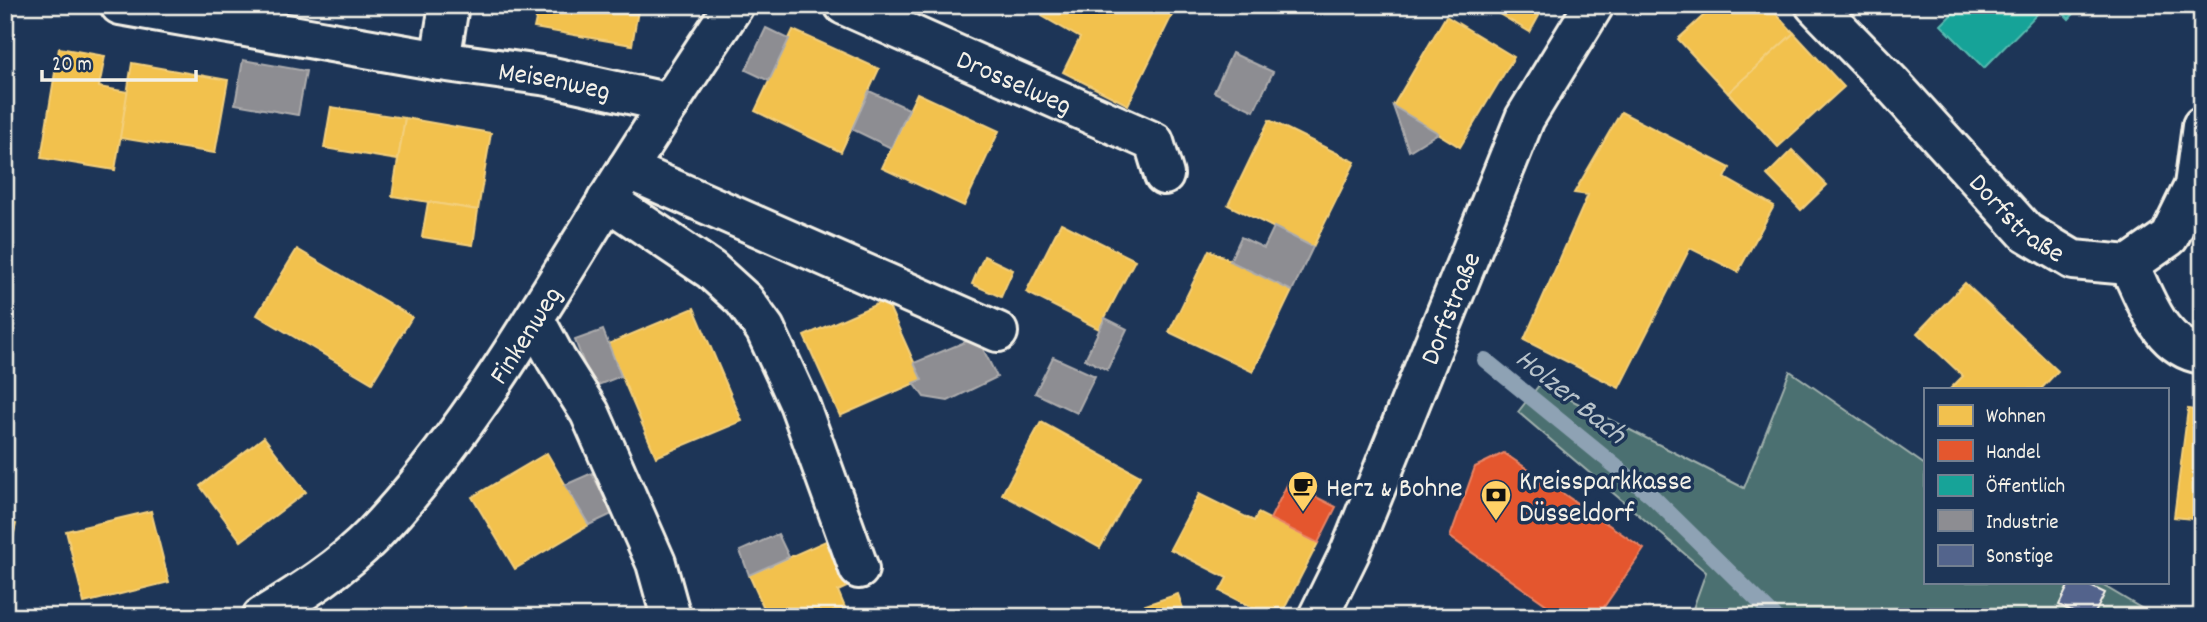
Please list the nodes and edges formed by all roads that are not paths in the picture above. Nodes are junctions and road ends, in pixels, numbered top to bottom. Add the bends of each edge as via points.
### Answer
1 (120, 5) edge
2 (449, 5) edge
3 (734, 5) edge
4 (844, 5) edge
5 (1594, 5) edge
6 (1815, 5) edge
7 (440, 61) junction
8 (670, 103) junction
9 (2202, 126) edge
10 (1164, 175) dead end
11 (617, 184) junction
12 (2129, 265) junction
13 (535, 320) junction
14 (998, 332) dead end
15 (2202, 354) edge
16 (859, 569) dead end
17 (262, 617) edge
18 (671, 617) edge
19 (1318, 617) edge

1 - 7 street, Meisenweg
2 - 7 street
3 - 8 street, Finkenweg
4 - 10 street, Drosselweg via 1154,142
5 - 19 street, Dorfstraße via 1525,118 1355,539
6 - 12 street, Dorfstraße via 2025,232 2073,260
7 - 8 street, Meisenweg via 548,76
8 - 11 street, Finkenweg
9 - 12 street via 2194,186 2169,237
11 - 13 street, Finkenweg
11 - 14 street
11 - 16 street via 744,300 765,329 799,403
12 - 15 street via 2165,335 2187,351
13 - 17 street, Finkenweg via 469,417 371,537 314,585
13 - 18 street via 590,413 656,563

